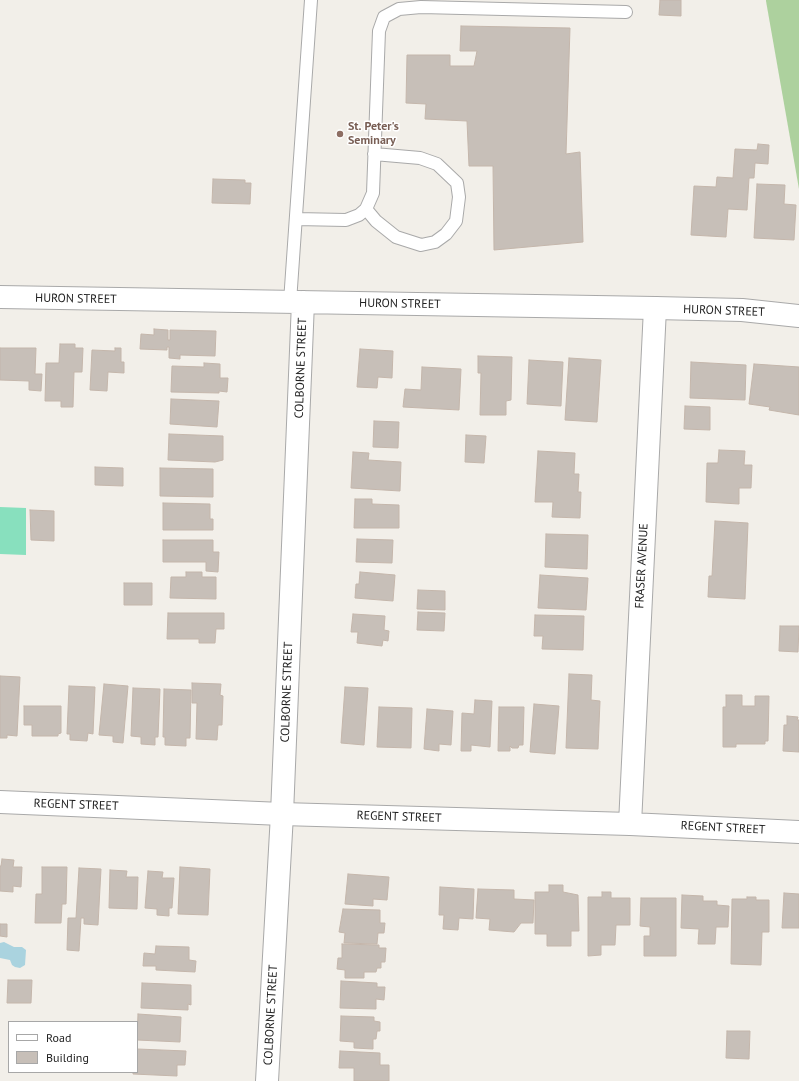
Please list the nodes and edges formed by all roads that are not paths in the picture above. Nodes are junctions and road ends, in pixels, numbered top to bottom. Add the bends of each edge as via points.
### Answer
1 (311, 0) edge
2 (626, 12) dead end
3 (374, 154) junction
4 (366, 209) junction
5 (296, 219) junction
6 (0, 297) edge
7 (297, 302) junction
8 (655, 308) junction
9 (799, 316) edge
10 (0, 802) edge
11 (282, 814) junction
12 (630, 824) junction
13 (799, 832) edge
14 (267, 1081) edge

1 - 5 lane
2 - 3 lane via 421,7 399,9 384,17 379,32
3 - 4 lane via 373,193
3 - 4 lane via 420,158 437,164 457,184 459,197 456,221 446,234 435,242 421,245 396,237
4 - 5 lane via 346,220
5 - 7 lane
6 - 7 street, HURON STREET
7 - 8 street, HURON STREET
7 - 11 street, COLBORNE STREET
8 - 9 street, HURON STREET via 742,310
8 - 12 street, FRASER AVENUE
10 - 11 street, REGENT STREET
11 - 12 street, REGENT STREET
11 - 14 street, COLBORNE STREET
12 - 13 street, REGENT STREET

